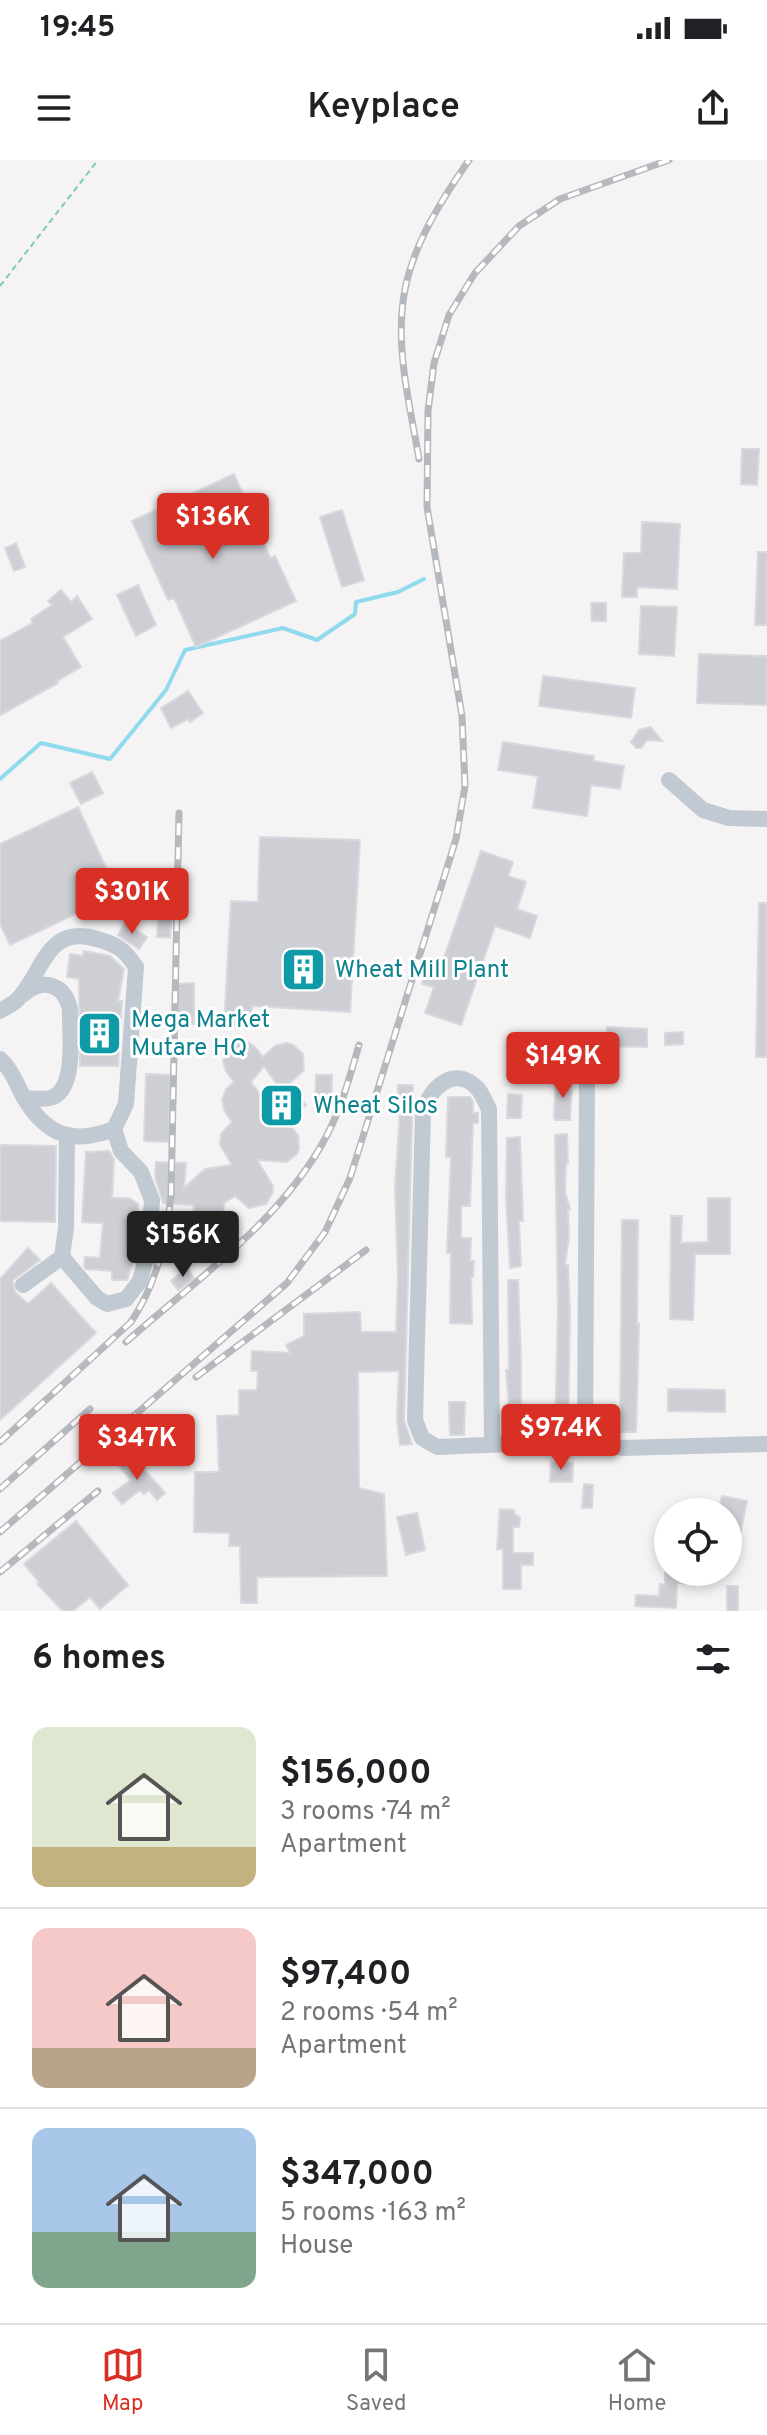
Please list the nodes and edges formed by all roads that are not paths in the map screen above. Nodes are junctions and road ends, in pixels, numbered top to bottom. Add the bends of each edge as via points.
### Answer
1 (669, 780) dead end
2 (767, 819) edge
3 (17, 999) junction
4 (0, 1011) edge
5 (0, 1059) edge
6 (587, 1081) dead end
7 (24, 1098) junction
8 (114, 1129) junction
9 (67, 1135) junction
10 (62, 1257) junction
11 (23, 1285) dead end
12 (585, 1441) junction
13 (492, 1444) junction
14 (767, 1444) edge

1 - 2 street via 703,810 729,818
3 - 4 street
3 - 7 street via 34,985 47,985 58,988 70,1009 68,1079 55,1096
3 - 8 street via 58,943 88,936 126,951 136,967 134,1018 126,1104
5 - 7 street via 16,1077
6 - 12 street
7 - 9 street via 51,1130
8 - 9 street via 91,1138
8 - 10 street via 121,1151 141,1172 152,1200 140,1281 126,1299 107,1304
9 - 10 street
10 - 11 street
12 - 13 street
12 - 14 street via 623,1448
13 - 13 street via 437,1447 422,1438 415,1420 423,1111 427,1097 449,1079 466,1080 478,1088 489,1109

